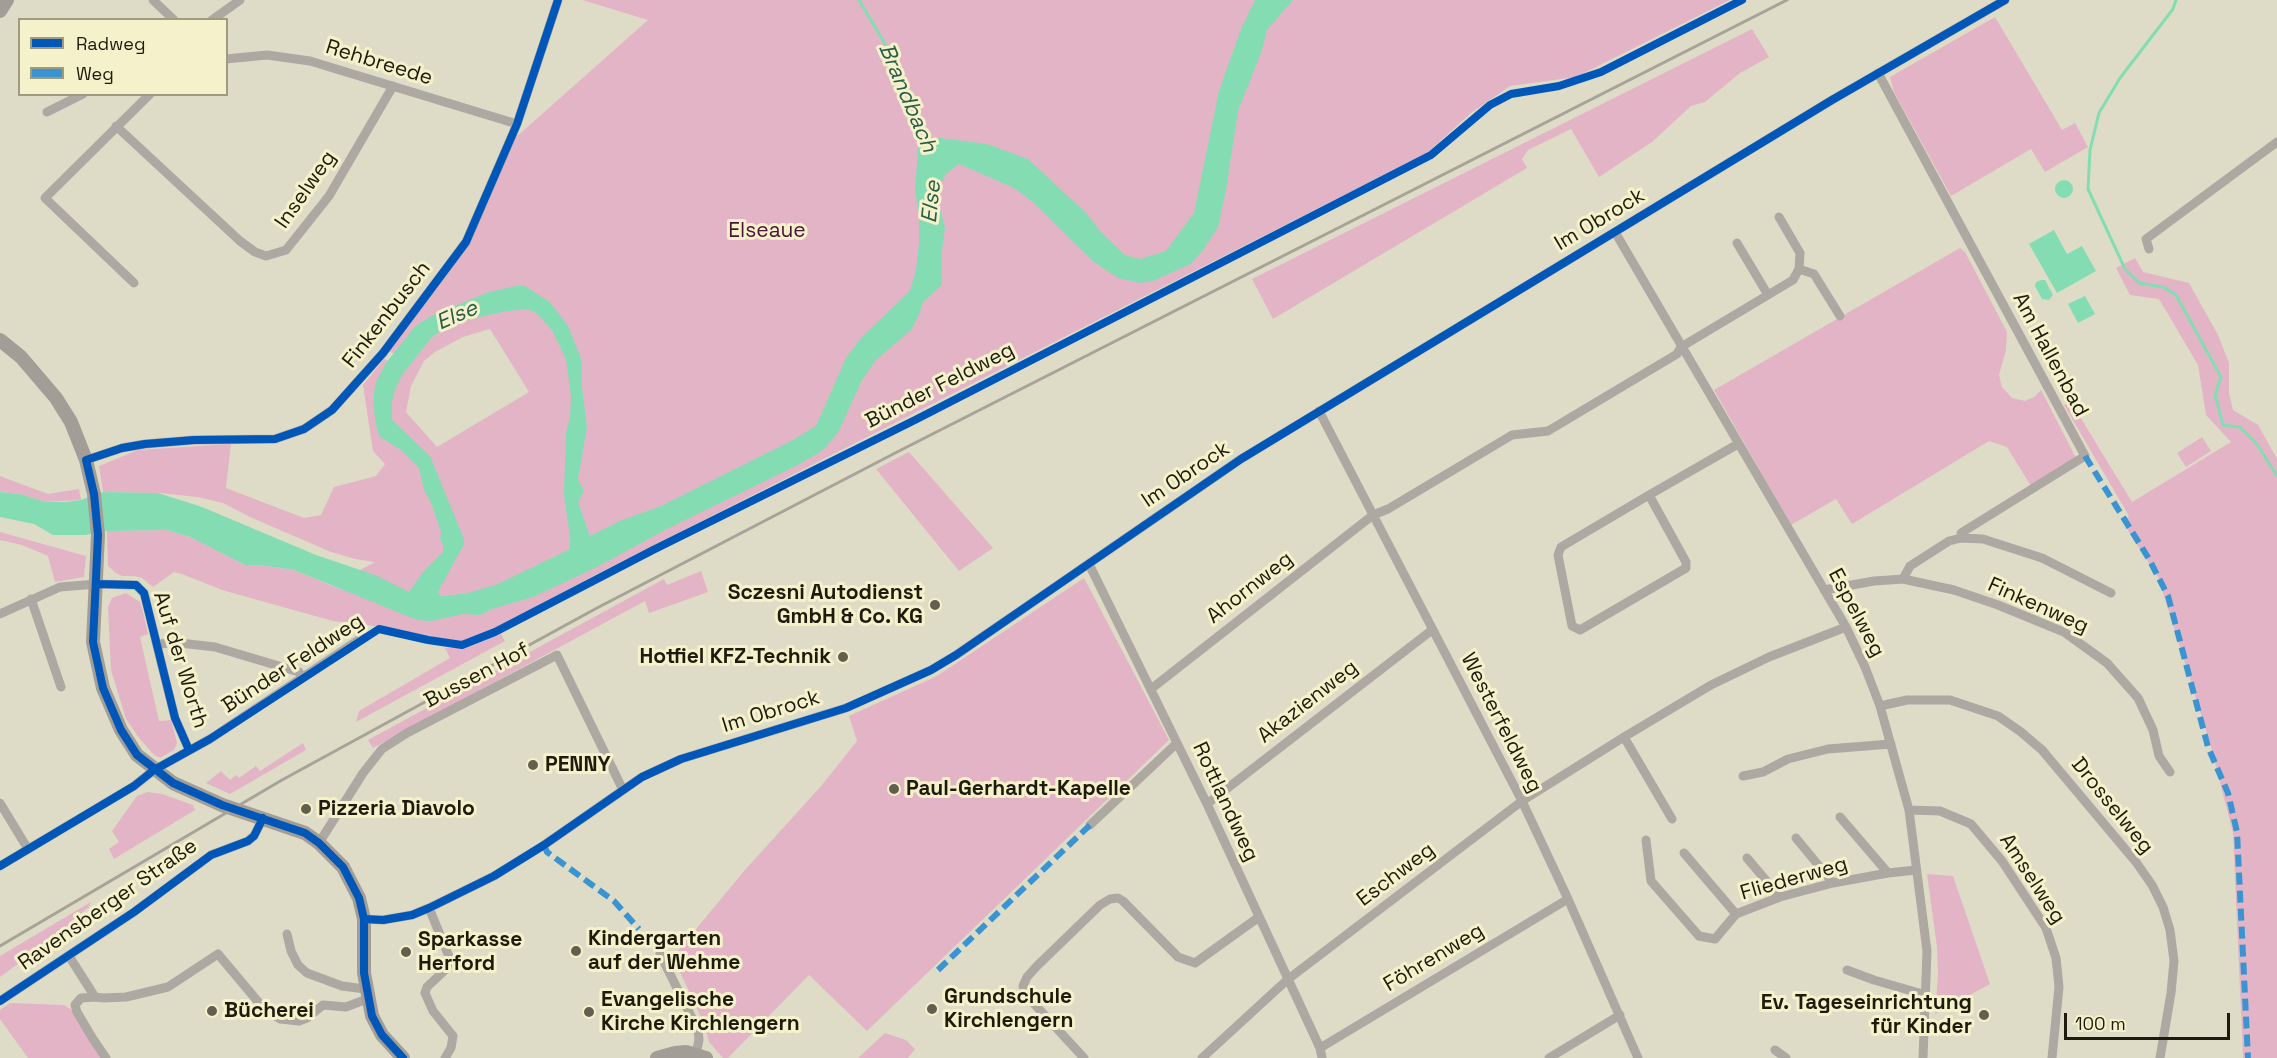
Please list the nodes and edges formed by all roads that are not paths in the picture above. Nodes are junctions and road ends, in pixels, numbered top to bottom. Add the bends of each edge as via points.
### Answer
1 (7, 0) edge
2 (153, 0) edge
3 (240, 0) edge
4 (558, 0) edge
5 (2005, 0) edge
6 (0, 11) edge
7 (172, 18) edge
8 (215, 18) edge
9 (228, 59) edge
10 (1878, 73) junction
11 (393, 86) junction
12 (79, 96) edge
13 (148, 96) edge
14 (47, 112) dead end
15 (517, 124) junction
16 (116, 126) junction
17 (2277, 142) edge
18 (1779, 217) dead end
19 (1615, 231) junction
20 (1737, 243) dead end
21 (2149, 249) dead end
22 (1799, 269) junction
23 (134, 283) dead end
24 (1768, 295) junction
25 (1840, 316) dead end
26 (0, 340) edge
27 (1681, 347) junction
28 (1319, 411) junction
29 (1738, 444) junction
30 (86, 460) junction
31 (1649, 495) junction
32 (1372, 515) junction
33 (1961, 538) junction
34 (1089, 564) junction
35 (1903, 579) junction
36 (97, 584) junction
37 (1824, 590) junction
38 (2111, 593) dead end
39 (32, 599) junction
40 (0, 614) edge
41 (1846, 627) junction
42 (1432, 630) junction
43 (363, 637) dead end
44 (157, 645) junction
45 (302, 678) junction
46 (61, 687) dead end
47 (1150, 689) junction
48 (1880, 706) junction
49 (1624, 736) junction
50 (1177, 743) junction
51 (1892, 744) junction
52 (189, 750) junction
53 (154, 770) junction
54 (2170, 772) dead end
55 (1743, 776) dead end
56 (623, 790) junction
57 (1522, 801) junction
58 (0, 803) edge
59 (1207, 804) junction
60 (1909, 810) junction
61 (263, 818) junction
62 (1840, 818) dead end
63 (1672, 819) dead end
64 (1090, 825) dead end
65 (1796, 838) dead end
66 (1646, 840) dead end
67 (319, 843) junction
68 (28, 849) junction
69 (1684, 853) dead end
70 (1747, 858) dead end
71 (0, 866) edge
72 (1916, 870) junction
73 (1888, 873) junction
74 (1833, 883) junction
75 (1780, 897) junction
76 (1568, 898) junction
77 (429, 908) junction
78 (1736, 914) junction
79 (1259, 917) junction
80 (364, 920) junction
81 (287, 934) dead end
82 (660, 954) dead end
83 (69, 956) junction
84 (1846, 970) dead end
85 (1287, 980) junction
86 (366, 994) junction
87 (1926, 995) junction
88 (95, 997) junction
89 (0, 1001) edge
90 (1620, 1015) junction
91 (1077, 1050) junction
92 (1775, 1050) dead end
93 (1321, 1053) edge
94 (397, 1056) edge
95 (701, 1056) edge
96 (106, 1058) edge
97 (445, 1058) edge
98 (657, 1058) edge
99 (1069, 1058) edge
100 (1084, 1058) edge
101 (1202, 1058) edge
102 (1549, 1058) edge
103 (1638, 1058) edge
104 (1786, 1058) edge
105 (1923, 1058) edge
106 (2052, 1058) edge
107 (2160, 1058) edge

1 - 6 main road
2 - 7 street
3 - 8 street
4 - 15 street, Finkenbusch
5 - 10 street, Im Obrock
9 - 11 street, Rehbreede via 267,55 309,61
10 - 19 street, Im Obrock
10 - 33 street, Am Hallenbad via 2085,456 1961,533
11 - 15 street, Rehbreede
11 - 16 street, Inselweg via 329,196 285,249 266,256 240,241
12 - 14 street
13 - 16 street
15 - 30 street, Finkenbusch via 466,242 383,353 332,410 303,429 275,439 145,444
16 - 23 street via 45,198
17 - 21 street via 2146,239
18 - 22 street via 1800,253
19 - 27 street, Espelweg
19 - 28 street, Im Obrock
20 - 24 street
22 - 24 street, Ahornweg via 1793,280
22 - 25 street via 1814,274
24 - 27 street, Ahornweg
26 - 30 main road via 21,357 56,398 71,422
27 - 29 street, Espelweg
27 - 32 street, Ahornweg via 1677,354 1548,431 1512,435 1388,510
28 - 32 street, Westerfeldweg
28 - 34 street, Im Obrock via 1179,500
29 - 31 street
29 - 37 street, Espelweg
30 - 36 main road via 98,535
31 - 31 street via 1561,547 1558,555 1572,626 1580,630 1686,568
32 - 42 street, Westerfeldweg
32 - 47 street, Ahornweg
33 - 35 street, Am Hallenbad via 1949,541 1910,566
33 - 38 street via 1983,539 2015,548 2063,567
34 - 47 street, Rottlandweg
34 - 56 street, Im Obrock via 922,674 846,708 681,759
35 - 37 street, Finkenweg
35 - 54 street, Finkenweg via 1998,605 2064,632 2088,648 2138,698 2153,730 2159,756
36 - 39 street, Auf der Worth via 60,587
36 - 44 street, Auf der Worth via 136,585 144,593
36 - 53 main road via 93,642 103,688 131,748
37 - 41 street, Espelweg
39 - 40 street, Auf der Worth
39 - 46 street
41 - 48 street, Espelweg
41 - 49 street, Eschweg via 1711,685
42 - 57 street, Westerfeldweg
42 - 59 street, Akazienweg
43 - 45 street, Bünder Feldweg
44 - 45 street, Auf der Worth via 171,642 215,647 298,672
44 - 52 street, Auf der Worth via 175,718
45 - 52 street, Bünder Feldweg
47 - 50 street, Rottlandweg
48 - 51 street, Espelweg
48 - 107 street, Drosselweg via 1907,700 1950,700 1998,717 2042,750 2136,862 2163,907 2174,961
49 - 57 street, Eschweg
49 - 63 street
50 - 59 street, Rottlandweg
50 - 64 street
51 - 55 street via 1828,749
51 - 60 street, Espelweg
52 - 53 street, Bünder Feldweg
53 - 61 main road via 195,794
53 - 68 street, Bünder Feldweg
56 - 67 street, Bussen Hof via 557,655 382,749
56 - 77 street, Im Obrock via 511,867
57 - 76 street, Westerfeldweg
57 - 85 street, Eschweg
58 - 68 street
59 - 79 street, Rottlandweg
60 - 72 street, Espelweg
60 - 106 street, Amselweg via 1940,811 1971,824 2002,861 2046,928 2060,987
61 - 67 main road via 305,833
61 - 83 street, Ravensberger Straße via 248,841 211,855
62 - 73 street
65 - 74 street
66 - 78 street, Fliederweg via 1651,881 1699,936 1714,939
67 - 80 main road via 352,881
68 - 71 street, Bünder Feldweg
69 - 78 street
70 - 75 street
72 - 73 street, Fliederweg
72 - 87 street, Espelweg via 1927,951
73 - 74 street, Fliederweg
74 - 75 street, Fliederweg
75 - 78 street, Fliederweg
76 - 90 street, Westerfeldweg
76 - 93 street, Föhrenweg
77 - 80 street, Im Obrock via 412,915
77 - 97 street via 450,959 425,993 433,1011 453,1036
79 - 85 street, Rottlandweg
79 - 91 street via 1195,963 1178,957 1124,901 1110,899 1100,905 1037,966 1023,986 1026,995
80 - 86 main road
81 - 86 street via 298,965 308,974
82 - 95 street via 698,1030
83 - 88 street
83 - 89 street, Ravensberger Straße
84 - 87 street
85 - 93 street, Rottlandweg
85 - 101 street, Eschweg
86 - 88 street via 346,1007 323,1005 298,1021 280,1019 266,1010 219,954 168,987 126,997
86 - 94 main road via 372,1016
87 - 105 street, Espelweg
88 - 96 street via 81,998 75,1005
90 - 102 street
90 - 103 street, Westerfeldweg
91 - 99 street
91 - 100 street
92 - 104 street
95 - 98 main road via 675,1053

